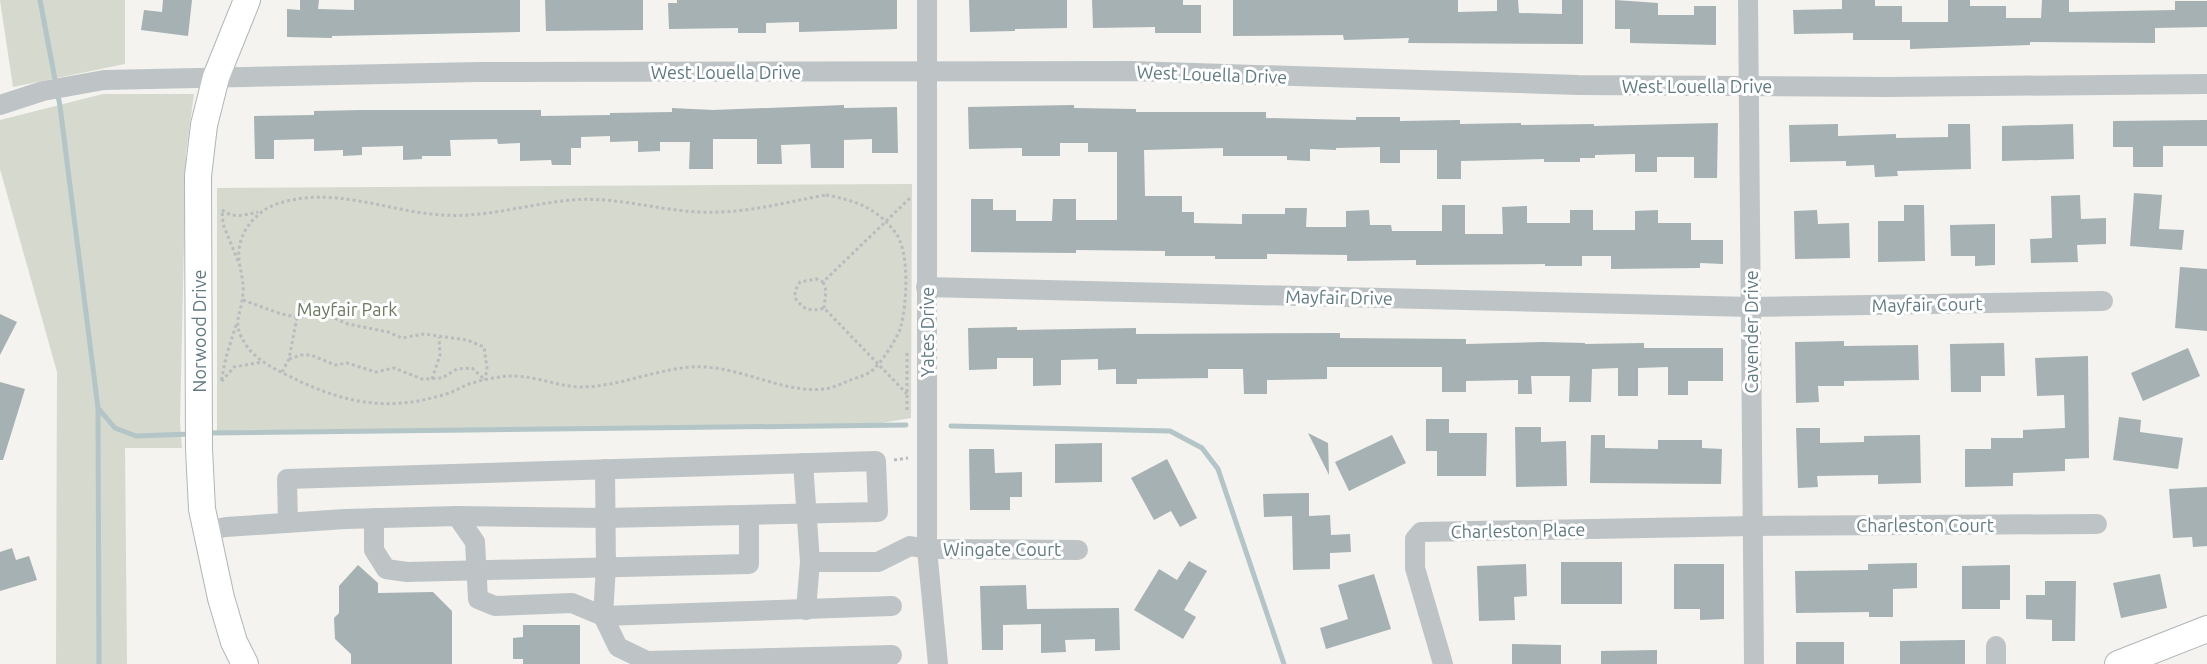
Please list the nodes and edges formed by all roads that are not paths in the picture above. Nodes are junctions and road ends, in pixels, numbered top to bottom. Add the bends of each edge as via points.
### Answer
1 (247, 0) edge
2 (927, 0) edge
3 (1748, 0) edge
4 (926, 72) junction
5 (216, 77) junction
6 (2207, 84) edge
7 (1749, 87) junction
8 (0, 105) edge
9 (926, 287) junction
10 (2103, 301) dead end
11 (1751, 307) junction
12 (803, 463) junction
13 (605, 469) junction
14 (807, 513) junction
15 (748, 515) junction
16 (457, 516) junction
17 (605, 518) junction
18 (374, 519) junction
19 (288, 523) junction
20 (2097, 524) dead end
21 (1753, 526) junction
22 (205, 531) junction
23 (927, 549) junction
24 (1078, 550) dead end
25 (810, 562) junction
26 (606, 567) junction
27 (476, 569) junction
28 (892, 606) dead end
29 (806, 610) junction
30 (603, 616) junction
31 (2207, 629) edge
32 (892, 655) dead end
33 (648, 662) edge
34 (245, 664) edge
35 (938, 664) edge
36 (1443, 664) edge
37 (1754, 664) edge
38 (2118, 664) edge

1 - 5 main road, Norwood Drive
2 - 4 street, Yates Drive
3 - 7 street, Cavender Drive
4 - 5 street, West Louella Drive via 479,72
4 - 7 street, West Louella Drive via 1132,71 1578,86
4 - 9 street, Yates Drive
5 - 8 street, West Louella Drive via 104,80 43,91
5 - 22 main road, Norwood Drive via 204,125 198,176 199,449
6 - 7 street, West Louella Drive
7 - 11 street, Cavender Drive
9 - 11 street, Mayfair Drive
9 - 23 street, Yates Drive
10 - 11 street, Mayfair Court
11 - 21 street, Cavender Drive
12 - 13 street
12 - 14 street
12 - 14 street via 876,461 878,512
13 - 17 street
13 - 19 street via 287,479
14 - 15 street
14 - 25 street
15 - 17 street
15 - 26 street via 749,564
16 - 17 street
16 - 18 street
16 - 27 street via 475,542
17 - 26 street
18 - 19 street
18 - 27 street via 374,550 386,569
19 - 22 street
20 - 21 street, Charleston Court
21 - 36 street, Charleston Place via 1421,532 1415,539 1415,568
21 - 37 street, Cavender Drive
22 - 34 main road, Norwood Drive via 234,642
23 - 24 street, Wingate Court
23 - 25 street, Wingate Court via 909,546 878,562
23 - 35 street, Yates Drive
25 - 29 street
26 - 27 street
26 - 30 street
27 - 30 street via 478,599 495,606 572,603
28 - 29 street
29 - 30 street
30 - 33 street via 618,647
31 - 38 main road
32 - 33 street

